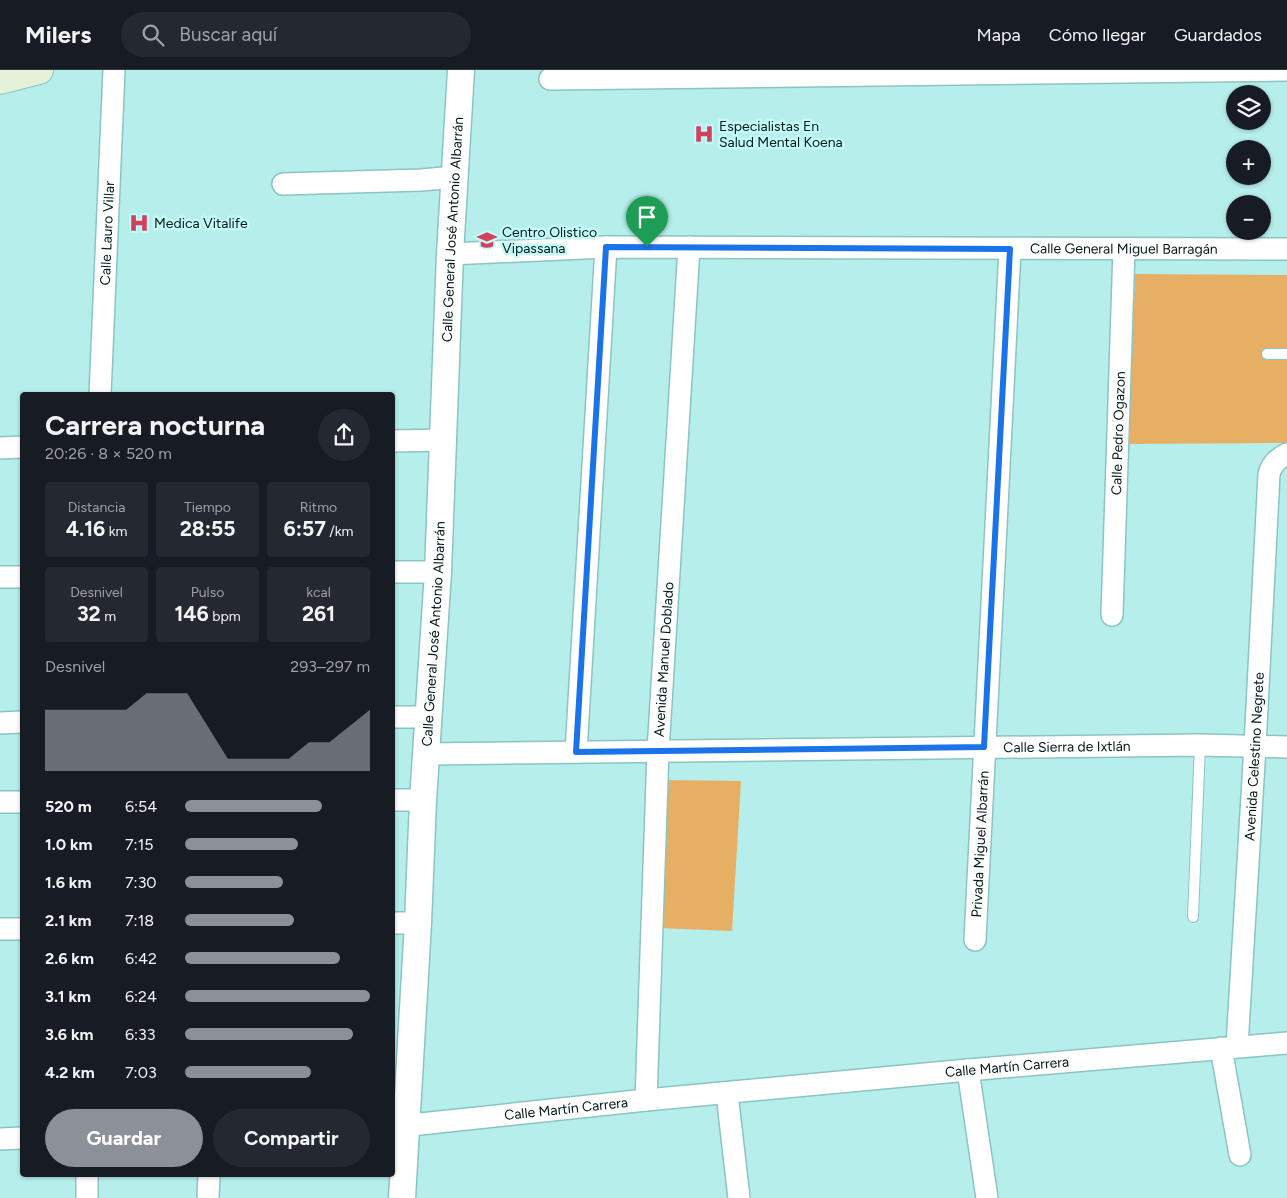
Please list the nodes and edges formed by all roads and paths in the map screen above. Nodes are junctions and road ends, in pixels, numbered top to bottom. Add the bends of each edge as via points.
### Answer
1 (39, 70) edge
2 (114, 70) edge
3 (461, 70) edge
4 (1287, 70) edge
5 (550, 79) dead end
6 (0, 80) edge
7 (455, 177) junction
8 (283, 184) dead end
9 (606, 247) junction
10 (689, 247) junction
11 (1287, 248) edge
12 (1010, 249) junction
13 (1124, 249) junction
14 (450, 254) junction
15 (1267, 354) dead end
16 (1287, 354) edge
17 (100, 392) edge
18 (395, 440) edge
19 (444, 440) junction
20 (20, 447) edge
21 (0, 448) edge
22 (1279, 460) edge
23 (395, 572) edge
24 (438, 572) junction
25 (0, 577) edge
26 (20, 577) edge
27 (1112, 615) dead end
28 (395, 717) edge
29 (428, 717) junction
30 (0, 722) edge
31 (20, 722) edge
32 (1200, 745) junction
33 (1255, 746) junction
34 (984, 747) junction
35 (1287, 747) edge
36 (658, 751) junction
37 (576, 752) junction
38 (427, 754) junction
39 (395, 800) edge
40 (423, 800) junction
41 (0, 802) edge
42 (20, 802) edge
43 (1193, 917) dead end
44 (418, 922) junction
45 (395, 923) edge
46 (0, 929) edge
47 (20, 929) edge
48 (975, 940) dead end
49 (1287, 1043) edge
50 (1229, 1047) junction
51 (968, 1070) junction
52 (727, 1094) junction
53 (646, 1100) junction
54 (399, 1127) edge
55 (20, 1138) edge
56 (0, 1139) edge
57 (1240, 1155) dead end
58 (87, 1177) edge
59 (209, 1177) edge
60 (86, 1198) edge
61 (208, 1198) edge
62 (402, 1198) edge
63 (739, 1198) edge
64 (986, 1198) edge

1 - 6 main road
2 - 17 street, Calle Lauro Villar
3 - 7 street, Calle General José Antonio Albarrán
4 - 5 street
7 - 8 street
7 - 14 street, Calle General José Antonio Albarrán
9 - 10 street, Calle General Miguel Barragán
9 - 14 street, Calle General Miguel Barragán
9 - 37 street
10 - 12 street, Calle General Miguel Barragán
10 - 36 street, Avenida Manuel Doblado
11 - 13 street, Calle General Miguel Barragán
12 - 13 street, Calle General Miguel Barragán
12 - 34 street, Privada Miguel Albarrán
13 - 27 street, Calle Pedro Ogazon
14 - 19 street, Calle General José Antonio Albarrán
15 - 16 lane
18 - 19 street
19 - 24 street, Calle General José Antonio Albarrán
20 - 21 street
22 - 33 street, Avenida Celestino Negrete via 1269,474
23 - 24 street
24 - 29 street, Calle General José Antonio Albarrán
25 - 26 street
28 - 29 street
29 - 38 street, Calle General José Antonio Albarrán
30 - 31 street
32 - 33 street, Calle Sierra de Ixtlán
32 - 34 street, Calle Sierra de Ixtlán
32 - 43 lane
33 - 35 street, Calle Sierra de Ixtlán
33 - 50 street, Avenida Celestino Negrete
34 - 36 street, Calle Sierra de Ixtlán
34 - 48 street, Privada Miguel Albarrán
36 - 37 street, Calle Sierra de Ixtlán
36 - 53 street, Avenida Manuel Doblado
37 - 38 street, Calle Sierra de Ixtlán
38 - 40 street, Calle General José Antonio Albarrán
39 - 40 street
40 - 44 street, Calle General José Antonio Albarrán
41 - 42 street
44 - 45 street
44 - 54 street, Calle General José Antonio Albarrán
46 - 47 street
49 - 50 street, Calle Martín Carrera
50 - 51 street, Calle Martín Carrera
50 - 57 street, Avenida Celestino Negrete
51 - 52 street, Calle Martín Carrera
51 - 64 street
52 - 53 street, Calle Martín Carrera
52 - 63 street
53 - 54 street, Calle Martín Carrera
54 - 62 street, Calle General José Antonio Albarrán
55 - 56 street
58 - 60 street
59 - 61 street

